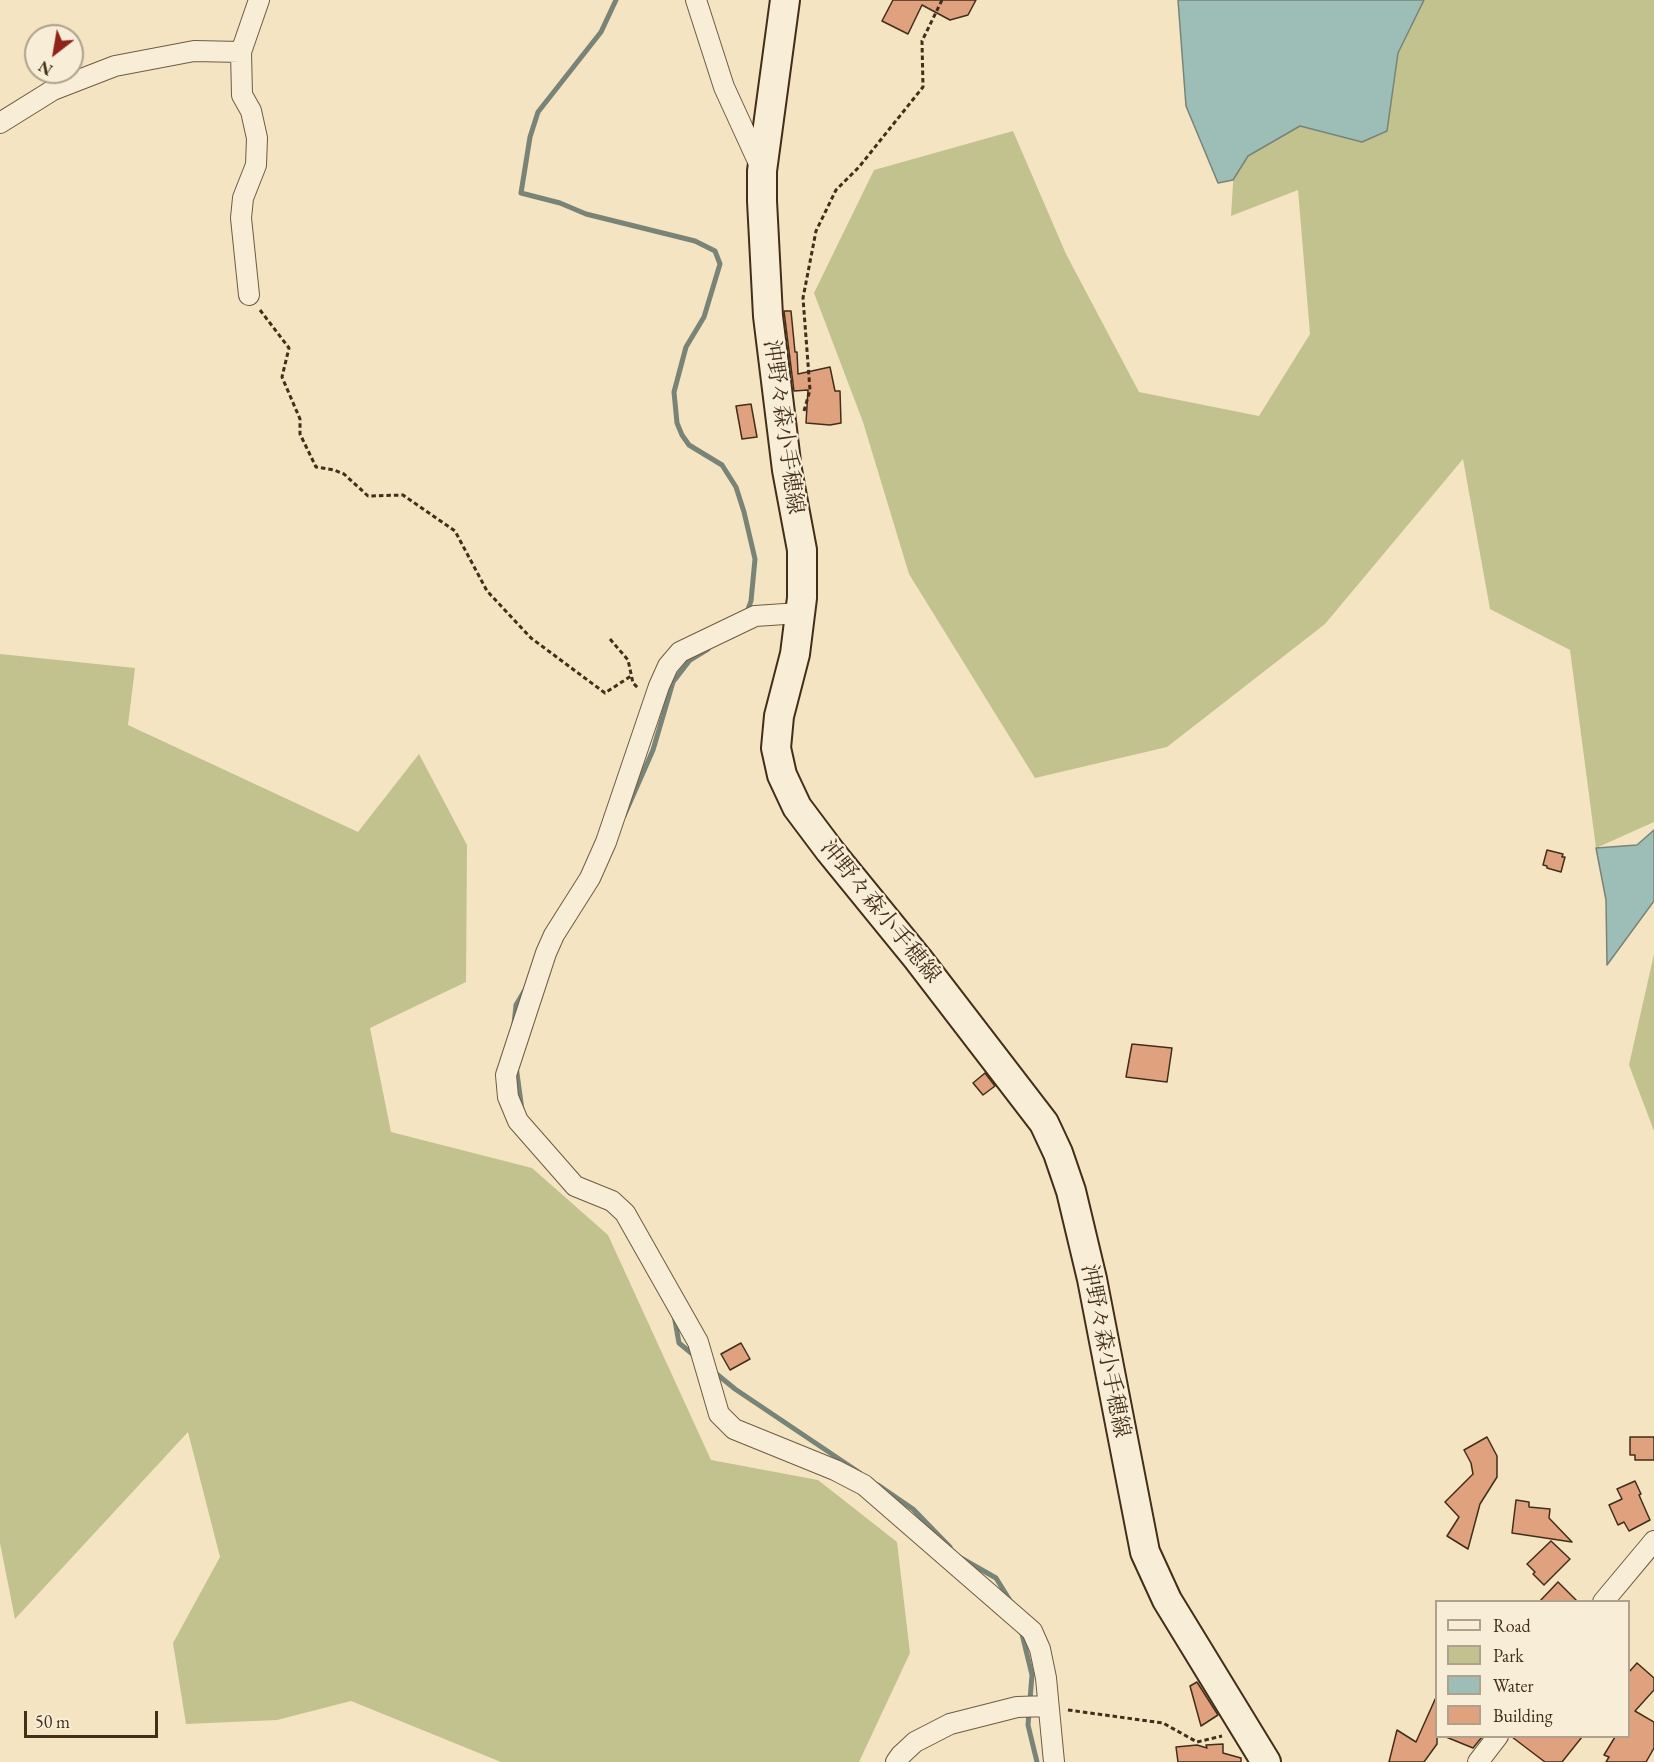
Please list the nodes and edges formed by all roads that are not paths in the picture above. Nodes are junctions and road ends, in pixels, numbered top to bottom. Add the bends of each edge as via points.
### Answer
1 (259, 0) edge
2 (696, 0) edge
3 (785, 0) edge
4 (241, 52) junction
5 (0, 123) edge
6 (762, 171) junction
7 (249, 295) road end
8 (800, 613) junction
9 (1654, 1541) edge
10 (1605, 1600) edge
11 (1048, 1706) junction
12 (1497, 1738) edge
13 (896, 1762) edge
14 (1054, 1762) edge
15 (1266, 1762) edge
16 (1478, 1762) edge

1 - 4 street
2 - 6 street via 724,87
3 - 6 main road, 沖野々森小手穂線
4 - 5 street via 194,51 115,66 53,90
4 - 7 street via 242,95 251,111 257,138 256,165 243,198 241,218
6 - 8 main road, 沖野々森小手穂線 via 768,316 787,470 802,550
8 - 11 street via 755,616 680,652 668,666 606,842 590,878 546,953 506,1075 508,1097 518,1121 575,1186 612,1201 625,1214 698,1342 719,1414 734,1429 864,1485 1032,1630 1040,1648
8 - 15 main road, 沖野々森小手穂線 via 795,654 779,716 776,748 782,776 797,807 830,851 1044,1123 1071,1191 1092,1279 1145,1552 1167,1600
9 - 10 street
11 - 13 street via 1017,1707 950,1724 915,1742
11 - 14 street
12 - 16 street

